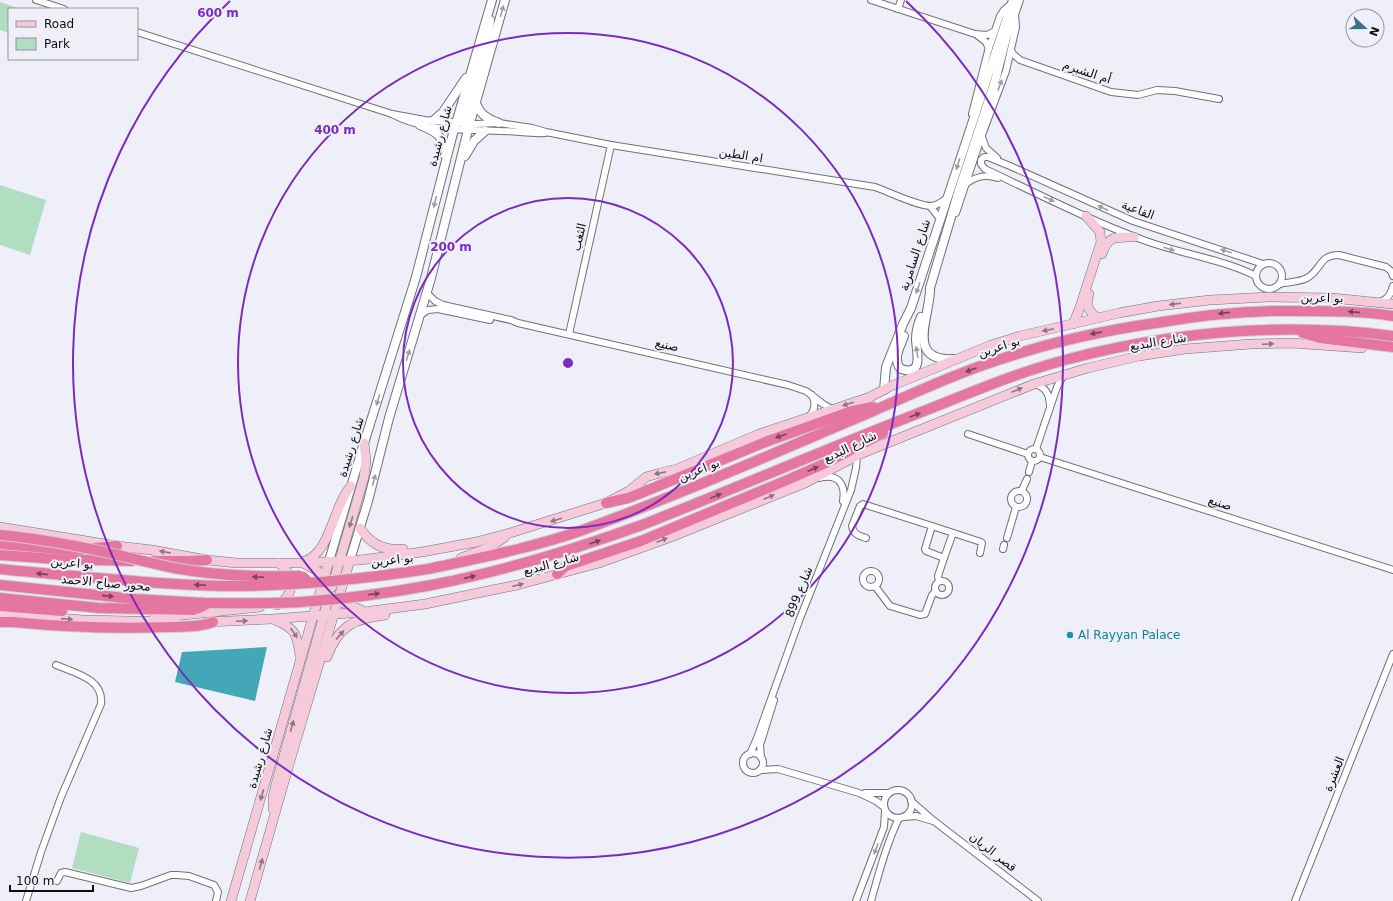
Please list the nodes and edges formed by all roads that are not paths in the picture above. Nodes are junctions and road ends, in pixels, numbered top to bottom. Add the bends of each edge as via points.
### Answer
1 (36, 0) edge
2 (492, 0) edge
3 (505, 0) edge
4 (871, 0) edge
5 (900, 0) edge
6 (1019, 0) edge
7 (1012, 2) edge
8 (61, 8) edge
9 (898, 9) junction
10 (489, 13) junction
11 (1015, 13) junction
12 (995, 31) junction
13 (138, 32) edge
14 (975, 34) junction
15 (989, 49) junction
16 (1011, 50) junction
17 (1020, 60) junction
18 (1008, 64) junction
19 (473, 67) junction
20 (1219, 99) dead end
21 (476, 103) junction
22 (392, 114) junction
23 (434, 120) junction
24 (499, 123) junction
25 (420, 125) junction
26 (462, 126) junction
27 (970, 127) junction
28 (485, 131) junction
29 (546, 132) junction
30 (982, 135) junction
31 (611, 145) junction
32 (445, 164) junction
33 (1010, 166) junction
34 (1013, 182) junction
35 (967, 183) junction
36 (946, 199) junction
37 (930, 206) junction
38 (447, 210) junction
39 (1086, 216) junction
40 (940, 219) junction
41 (1134, 237) junction
42 (1263, 264) junction
43 (937, 265) junction
44 (1282, 273) junction
45 (1256, 276) junction
46 (1393, 276) edge
47 (431, 278) junction
48 (1298, 280) junction
49 (1280, 284) junction
50 (930, 288) junction
51 (1393, 291) edge
52 (427, 293) junction
53 (1379, 303) junction
54 (1393, 304) edge
55 (910, 308) junction
56 (420, 315) junction
57 (1393, 315) edge
58 (1098, 318) junction
59 (518, 323) junction
60 (1073, 324) junction
61 (1296, 330) junction
62 (569, 334) junction
63 (1393, 336) edge
64 (1393, 347) edge
65 (1393, 350) edge
66 (957, 359) junction
67 (1064, 375) junction
68 (1034, 384) junction
69 (884, 390) junction
70 (811, 394) junction
71 (885, 406) junction
72 (1050, 406) junction
73 (832, 409) junction
74 (809, 417) junction
75 (900, 420) junction
76 (968, 434) dead end
77 (364, 443) junction
78 (1036, 449) junction
79 (1028, 454) junction
80 (857, 456) junction
81 (1040, 457) junction
82 (1032, 461) junction
83 (810, 480) junction
84 (351, 486) junction
85 (1022, 490) junction
86 (606, 503) junction
87 (1016, 506) junction
88 (841, 515) junction
89 (932, 526) junction
90 (0, 527) edge
91 (360, 528) junction
92 (510, 533) junction
93 (953, 533) junction
94 (0, 535) edge
95 (866, 538) dead end
96 (1006, 538) dead end
97 (0, 544) edge
98 (117, 546) junction
99 (422, 552) junction
100 (980, 553) dead end
101 (0, 555) edge
102 (944, 558) junction
103 (207, 560) junction
104 (350, 560) junction
105 (329, 561) junction
106 (340, 561) junction
107 (301, 562) junction
108 (279, 563) junction
109 (0, 569) edge
110 (1393, 570) edge
111 (557, 574) junction
112 (324, 578) junction
113 (344, 581) junction
114 (939, 581) junction
115 (309, 583) junction
116 (0, 585) edge
117 (875, 586) dead end
118 (331, 589) junction
119 (936, 591) junction
120 (0, 598) edge
121 (338, 602) junction
122 (209, 603) junction
123 (425, 604) junction
124 (0, 606) edge
125 (159, 609) junction
126 (364, 612) junction
127 (0, 613) edge
128 (334, 614) junction
129 (324, 615) junction
130 (313, 616) junction
131 (272, 619) junction
132 (2, 622) edge
133 (143, 622) junction
134 (213, 622) junction
135 (1393, 654) edge
136 (300, 659) junction
137 (56, 665) dead end
138 (779, 679) junction
139 (750, 754) junction
140 (761, 758) junction
141 (290, 761) junction
142 (778, 769) junction
143 (760, 770) junction
144 (859, 793) junction
145 (889, 793) junction
146 (911, 800) junction
147 (885, 809) junction
148 (274, 818) junction
149 (900, 818) junction
150 (934, 821) junction
151 (57, 880) dead end
152 (26, 901) edge
153 (216, 901) edge
154 (230, 901) edge
155 (250, 901) edge
156 (856, 901) edge
157 (871, 901) edge
158 (1038, 901) edge
159 (1295, 901) edge

1 - 8 street
2 - 10 street, شارع رشيدة
21 -> 3 street, شارع رشيدة
4 - 9 street
5 - 9 street
6 - 11 street, شارع السامرية
7 - 12 street, شارع السامرية via 1001,14
7 - 27 street, شارع السامرية
9 - 14 street
10 - 19 street, شارع رشيدة
10 - 26 street via 490,28
11 - 16 street, شارع السامرية via 1016,27
11 - 43 street, شارع السامرية
12 - 14 street via 987,35
12 - 15 street, شارع السامرية
13 - 22 street
14 - 15 street via 983,39
15 - 27 street, شارع السامرية
16 - 17 street, أم الشبرم
16 - 18 street, شارع السامرية
17 - 18 street
17 - 20 street, أم الشبرم via 1111,92 1138,95 1157,90 1175,91
30 -> 18 street, شارع السامرية
19 - 23 street via 451,102
19 - 26 street, شارع رشيدة
21 - 24 street via 483,115
21 - 26 street, شارع رشيدة
22 - 23 street
22 - 25 street
23 - 26 street
24 - 26 street, ام الطين
24 - 29 street, ام الطين
25 - 26 street
25 - 32 street via 432,130 442,139
26 - 28 street, ام الطين
26 - 32 street, شارع رشيدة
26 - 38 street, شارع رشيدة
26 - 47 street via 461,140 433,252
27 -> 36 street, شارع السامرية
28 - 29 street, ام الطين via 501,130 532,134
28 - 38 street via 467,150
29 - 31 street, ام الطين
30 - 33 street, القاعية via 984,144 991,153
30 - 35 street, شارع السامرية
31 - 37 street, ام الطين via 875,187
31 - 62 street, الثغب
32 -> 77 street, شارع رشيدة via 416,277
33 - 34 street, القاعية via 986,157 980,162 983,167
42 -> 33 street, القاعية via 1133,221
34 - 35 street, القاعية via 985,176
34 -> 39 street, القاعية
35 - 43 street, شارع السامرية via 943,255
36 - 37 street
36 - 40 street, شارع السامرية
37 - 40 street
38 - 47 street, شارع رشيدة
39 - 41 street, القاعية
39 - 60 main road via 1100,232 1101,242
40 -> 55 street, شارع السامرية
41 -> 45 street, القاعية
41 - 58 main road via 1114,237 1103,250 1087,302 1092,314
42 - 44 street via 1275,264
42 - 45 street via 1256,272
43 - 50 street, شارع السامرية
44 - 48 street
44 - 49 street
45 - 49 street via 1257,282 1265,289 1270,290
46 - 48 street via 1386,267 1339,254 1326,257 1307,278
47 - 52 street, شارع رشيدة
48 - 49 street
55 -> 50 street via 909,322 896,358 899,368 907,370 914,368 918,362 916,336
50 - 66 street, شارع السامرية via 923,326 924,341 928,350 936,357
51 - 53 street
52 - 56 street, شارع رشيدة
52 - 59 street, صنيع via 439,303
53 - 54 main road
53 -> 58 main road via 1332,298 1269,297 1210,300 1158,306
55 - 69 street, شارع السامرية via 886,367
56 - 59 street, صنيع via 428,310 438,309
91 -> 56 street, شارع رشيدة
57 -> 71 highway, بو اعرين via 1328,311 1257,311 1207,315 1114,329 1017,354
58 - 60 main road
59 - 62 street, صنيع
60 -> 66 main road via 1020,336
61 - 63 highway via 1359,331
61 - 64 highway via 1320,338
75 -> 61 highway via 1021,374 1066,360 1123,347 1202,334
62 - 70 street, صنيع via 788,385
67 -> 65 main road, شارع البديع via 1140,356 1185,349 1292,343
66 - 69 main road
67 - 68 main road, شارع البديع
67 - 72 street
68 - 72 street via 1047,391
80 -> 68 main road, شارع البديع
69 -> 73 main road
70 - 73 street, صنيع
70 - 74 street via 815,406
71 -> 86 highway via 852,411 768,441 628,498
71 - 115 highway, بو اعرين, bridge via 737,469 577,532 513,551 428,569
72 - 78 street
73 - 74 main road
74 -> 86 main road via 759,434 677,470 646,477 624,494
111 -> 75 highway via 566,566 641,540 805,472 874,438 892,428
122 -> 75 highway, bridge via 302,602 381,594 536,561 649,523
76 - 79 street
77 - 84 street, شارع رشيدة
77 -> 106 main road via 364,477
78 - 79 street
78 - 81 street
79 - 82 street
80 - 83 main road, شارع البديع
80 - 88 street, شارع 899 via 854,479
81 - 82 street via 1037,461
81 - 110 street, صنيع
82 - 85 street
83 - 88 street, شارع 899 via 830,476 840,482 844,496
111 -> 83 main road, شارع البديع via 631,552
84 - 105 street, شارع رشيدة
84 - 107 main road via 319,551
85 - 87 street via 1016,491 1012,496 1012,502
85 - 87 street via 1028,496 1027,503 1020,507
86 -> 92 main road, بو اعرين
87 - 96 street
88 - 138 street, شارع 899
89 - 93 street
89 - 95 street via 863,504 852,529 856,534
89 - 102 street via 925,550
90 - 98 main road, بو اعرين
91 - 99 main road via 379,546
91 - 104 street, شارع رشيدة
92 - 99 main road, بو اعرين
92 - 113 main road via 490,547 457,560
93 - 100 street via 981,542
93 - 102 street
115 -> 94 highway, bridge via 299,576 249,576 191,571 93,550
97 - 98 highway via 70,550
103 -> 98 main road, بو اعرين
99 - 104 main road, بو اعرين
101 - 103 highway via 93,560
102 - 114 street via 938,576
103 - 108 main road, بو اعرين
104 - 106 main road, بو اعرين
104 - 113 main road, شارع رشيدة
105 - 106 main road, بو اعرين
105 - 107 main road, بو اعرين
105 - 112 main road, شارع رشيدة
106 - 118 main road
107 - 108 main road, بو اعرين
107 - 112 main road
108 - 133 main road via 289,573 291,586 286,598 276,606 162,616
115 -> 109 highway, بو اعرين, bridge via 202,586
123 -> 111 main road, شارع البديع
112 - 118 main road
112 - 130 main road, شارع رشيدة
113 - 118 main road
113 - 121 main road, شارع رشيدة
114 - 119 street via 935,587
114 - 119 street via 945,582 949,589 944,594
116 -> 122 highway, محور صباح الاحمد via 135,599
117 - 119 street via 890,606 920,615 925,614
118 - 121 main road via 333,598
118 - 129 main road
118 - 130 main road
120 - 125 highway via 100,608
121 - 126 main road
121 - 128 main road, شارع رشيدة
122 - 125 highway via 193,610
123 - 126 main road, شارع البديع
141 -> 123 main road via 336,637 356,621 411,612
124 - 125 highway via 95,612 150,612
126 - 128 main road, شارع البديع
127 -> 133 main road
128 - 129 main road, شارع البديع
128 - 141 main road, شارع رشيدة
129 - 130 main road, شارع البديع
148 -> 129 main road via 272,805 276,784
130 - 131 main road
130 - 136 main road, شارع رشيدة
134 -> 131 main road
131 -> 136 main road via 288,626 295,633
132 - 134 highway via 124,629 201,626
133 - 134 main road
135 - 159 street, العشرة
136 -> 154 main road, شارع رشيدة
137 - 152 street via 92,681 99,690 102,701 60,797
138 - 139 street, شارع 899
138 - 140 street, شارع 899 via 760,745
139 - 140 street via 757,754
139 - 143 street via 744,761 744,768 752,773
140 - 142 street
140 - 143 street via 763,764
141 - 148 main road, شارع رشيدة
142 - 143 street
142 - 144 street
144 - 145 street
144 - 147 street via 876,801
145 - 146 street via 895,790 902,791 908,794
145 - 147 street via 884,799
146 - 149 street via 911,809 906,816
146 - 150 street, قصر الريان
147 - 149 street via 893,817
147 -> 156 street via 884,827
155 -> 148 main road, شارع رشيدة
149 - 150 street, قصر الريان via 916,816
149 - 157 street via 890,838
150 - 158 street, قصر الريان
151 - 153 street via 60,873 65,872 136,888 171,876 183,875 214,885 218,892

